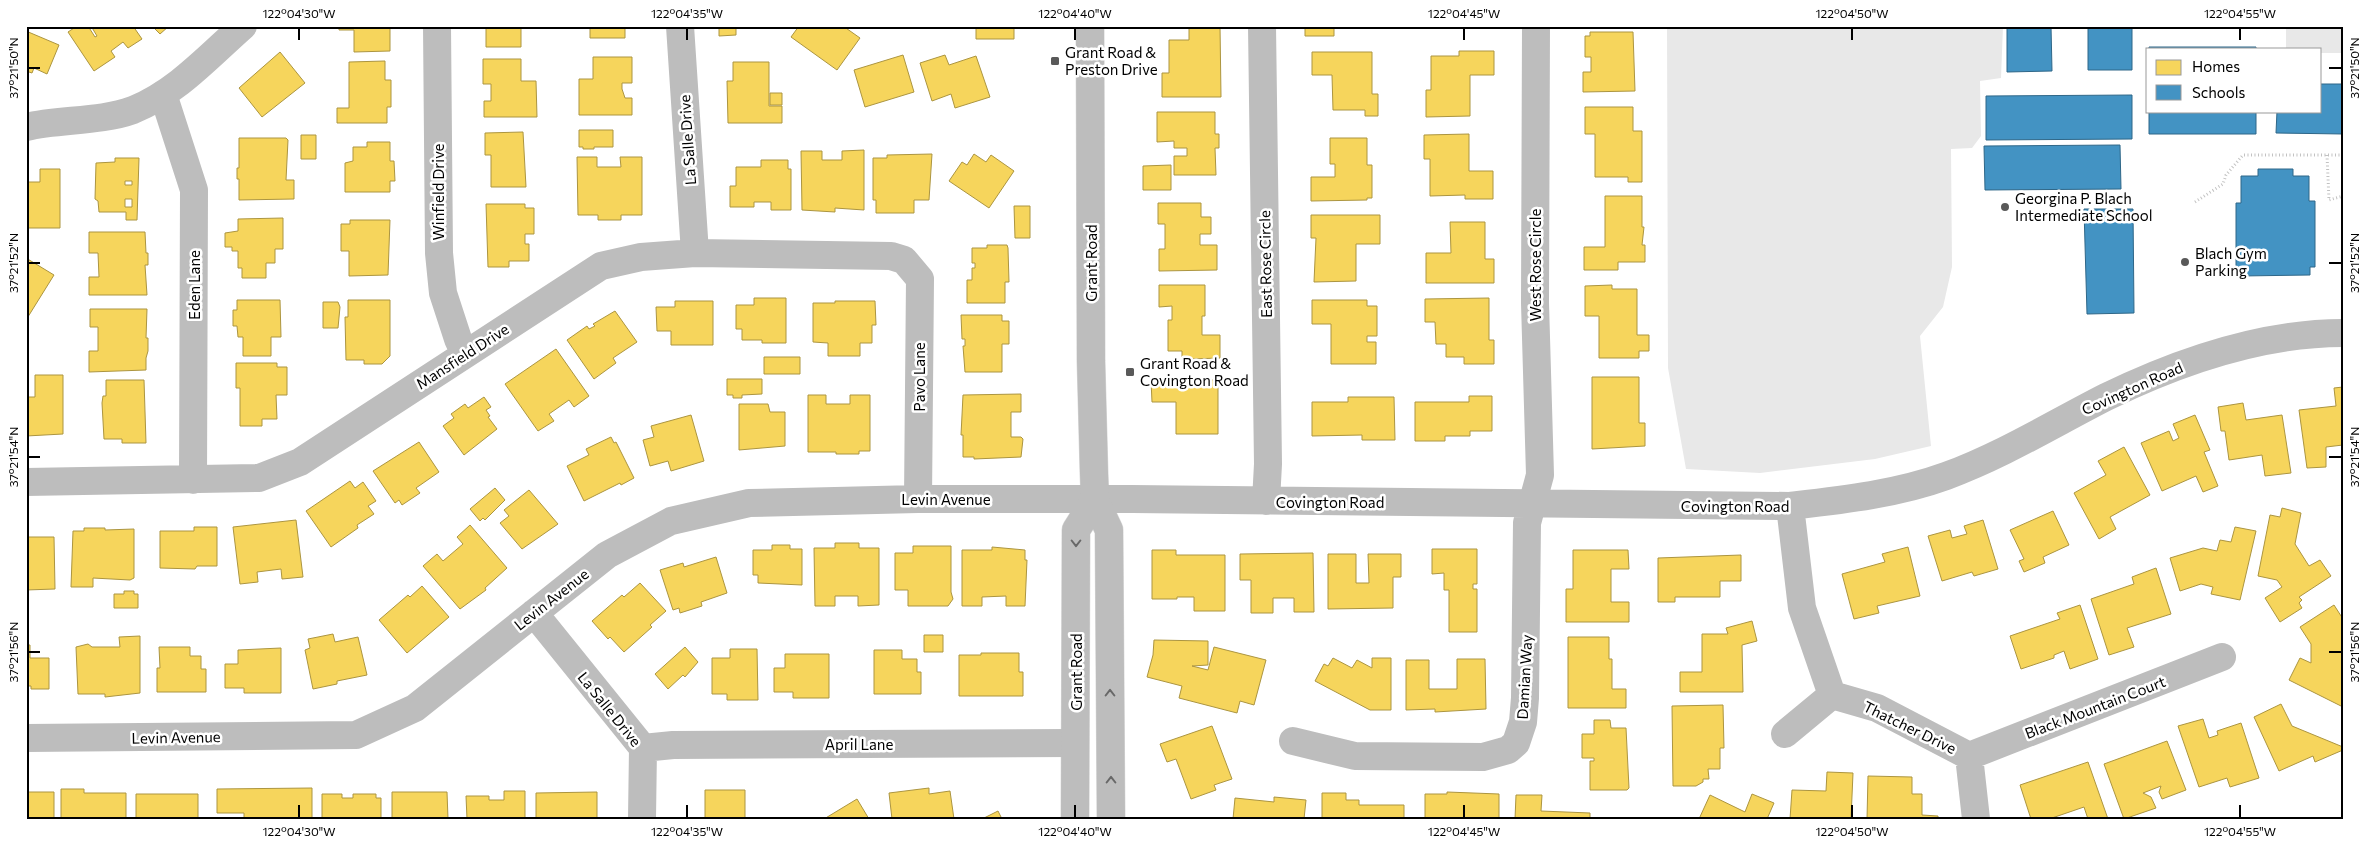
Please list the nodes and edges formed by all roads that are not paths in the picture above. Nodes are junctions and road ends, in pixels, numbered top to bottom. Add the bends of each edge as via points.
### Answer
1 (243, 26) edge
2 (437, 26) edge
3 (680, 26) edge
4 (1090, 26) edge
5 (1262, 26) edge
6 (1536, 26) edge
7 (163, 94) junction
8 (26, 127) edge
9 (695, 253) junction
10 (904, 260) joint
11 (2343, 333) edge
12 (465, 354) junction
13 (193, 480) junction
14 (26, 482) edge
15 (918, 499) junction
16 (1095, 500) junction
17 (1266, 501) junction
18 (1533, 504) junction
19 (1790, 506) junction
20 (534, 614) junction
21 (2222, 657) dead end
22 (1832, 695) junction
23 (1785, 734) dead end
24 (26, 738) edge
25 (1293, 741) dead end
26 (1075, 743) junction
27 (643, 748) junction
28 (1969, 756) junction
29 (642, 819) edge
30 (1075, 819) edge
31 (1111, 819) edge
32 (1976, 819) edge

1 - 7 street
2 - 12 street, Winfield Drive via 439,253 443,293
3 - 9 street, La Salle Drive
4 - 16 street, Grant Road via 1091,361
5 - 17 street, East Rose Circle
6 - 18 street, West Rose Circle via 1535,304 1540,475
7 - 8 street via 132,110
7 - 13 street, Eden Lane via 194,190
9 - 10 street, Mansfield Drive via 891,256
9 - 12 street, Mansfield Drive via 641,256 601,266
10 - 15 street, Pavo Lane via 920,279
11 - 19 street, Covington Road via 2265,342 2194,361 2106,397 2003,452 1945,476 1887,491
12 - 13 street, Mansfield Drive via 300,462 259,478
13 - 14 street, Mansfield Drive
15 - 16 street, Levin Avenue
15 - 20 street, Levin Avenue via 749,503 670,521 607,555
16 - 17 street, Covington Road
16 -> 26 street, Grant Road via 1076,530
31 -> 16 street, Grant Road via 1109,530
17 - 18 street, Covington Road
18 - 19 street, Covington Road
18 - 25 street, Damian Way via 1527,523 1525,698 1523,722 1516,743 1508,750 1483,757 1464,757 1355,756
19 - 22 street via 1802,608
20 - 24 street, Levin Avenue via 415,708 356,735
20 - 27 street, La Salle Drive
21 - 28 street, Black Mountain Court
22 - 23 street
22 - 28 street, Thatcher Drive via 1876,708
26 - 27 street, April Lane via 673,745
26 - 30 street, Grant Road
27 - 29 street, La Salle Drive
28 - 32 street, Thatcher Drive

